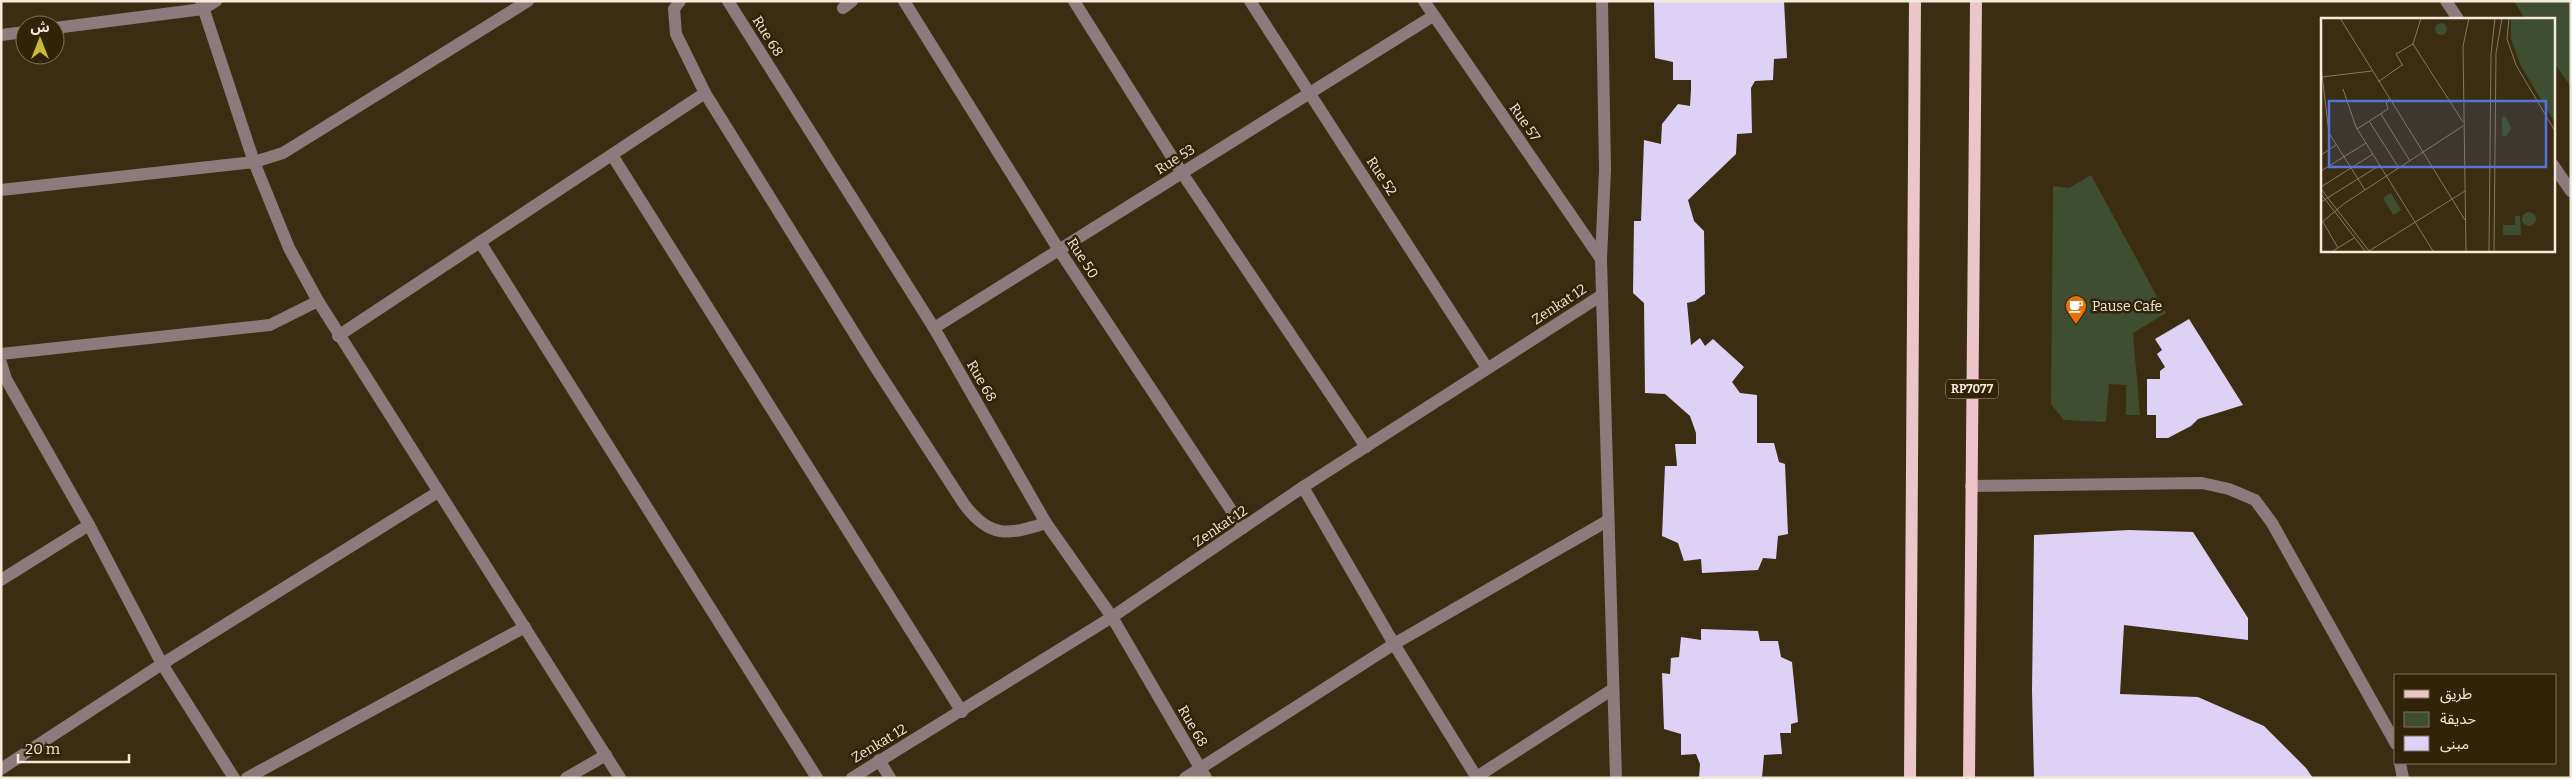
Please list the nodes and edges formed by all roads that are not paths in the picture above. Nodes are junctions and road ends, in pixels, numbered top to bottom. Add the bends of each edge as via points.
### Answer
1 (216, 1) edge
2 (528, 1) edge
3 (680, 1) edge
4 (728, 1) edge
5 (904, 1) edge
6 (1074, 1) edge
7 (1250, 1) edge
8 (1424, 1) edge
9 (1602, 1) edge
10 (1915, 1) edge
11 (1976, 1) edge
12 (2446, 1) edge
13 (202, 5) edge
14 (1433, 16) junction
15 (2457, 18) edge
16 (65, 26) edge
17 (15, 33) edge
18 (1, 35) edge
19 (705, 93) junction
20 (1310, 93) junction
21 (612, 155) junction
22 (254, 162) junction
23 (2554, 166) edge
24 (1182, 173) junction
25 (1, 190) edge
26 (2571, 191) edge
27 (480, 242) junction
28 (1059, 250) junction
29 (1601, 259) junction
30 (1602, 295) junction
31 (318, 301) junction
32 (934, 328) junction
33 (338, 336) junction
34 (1, 354) edge
35 (1, 363) edge
36 (1487, 368) junction
37 (4, 380) edge
38 (1366, 447) junction
39 (1971, 486) junction
40 (1303, 487) junction
41 (438, 492) junction
42 (1607, 521) junction
43 (1046, 522) junction
44 (89, 525) junction
45 (1243, 528) junction
46 (1, 580) edge
47 (1112, 617) junction
48 (525, 627) junction
49 (1394, 644) junction
50 (162, 664) junction
51 (1612, 690) junction
52 (962, 712) junction
53 (2394, 740) edge
54 (606, 755) junction
55 (879, 760) junction
56 (2400, 764) edge
57 (1, 769) edge
58 (1203, 773) edge
59 (1476, 777) edge
60 (234, 778) edge
61 (247, 778) edge
62 (566, 778) edge
63 (620, 778) edge
64 (817, 778) edge
65 (852, 778) edge
66 (890, 778) edge
67 (1185, 778) edge
68 (1616, 778) edge
69 (1910, 778) edge
70 (1970, 778) edge
71 (2403, 778) edge

1 - 13 street
2 - 22 street via 283,153
3 - 19 street via 674,9 676,34
4 - 32 street, Rue 68
5 - 28 street, Rue 50
6 - 24 street
7 - 20 street, Rue 52
8 - 14 street, Rue 57
9 - 29 street via 1605,170
10 - 69 main road
11 - 39 main road, RP7077
12 - 15 street
13 - 16 street
13 - 22 street
14 - 20 street, Rue 53
14 - 29 street, Rue 57
17 - 18 street
19 - 21 street
19 - 43 street via 874,365 975,519 994,530 1005,532
20 - 24 street, Rue 53
20 - 36 street, Rue 52
21 - 27 street
21 - 52 street
22 - 25 street
22 - 31 street via 289,248
23 - 26 street
24 - 28 street, Rue 53
24 - 38 street
27 - 33 street
27 - 64 street
28 - 32 street, Rue 53
28 - 45 street, Rue 50
29 - 30 street
30 - 36 street, Zenkat 12
30 - 42 street
31 - 33 street
31 - 34 street via 270,325
32 - 43 street, Rue 68
33 - 41 street
35 - 37 street
36 - 38 street, Zenkat 12
37 - 44 street
38 - 40 street, Zenkat 12
39 - 53 street via 2202,483 2229,489 2255,500 2272,522
39 - 70 main road, RP7077
40 - 45 street, Zenkat 12
40 - 49 street
41 - 48 street
41 - 50 street
42 - 49 street
42 - 51 street
43 - 47 street, Rue 68
44 - 46 street
44 - 50 street
45 - 47 street, Zenkat 12
47 - 52 street, Zenkat 12
47 - 58 street, Rue 68
48 - 54 street
48 - 61 street
49 - 58 street
49 - 59 street
50 - 57 street
50 - 60 street
51 - 59 street
51 - 68 street
52 - 55 street, Zenkat 12
54 - 62 street
54 - 63 street
55 - 65 street, Zenkat 12
55 - 66 street
56 - 71 street
58 - 67 street

